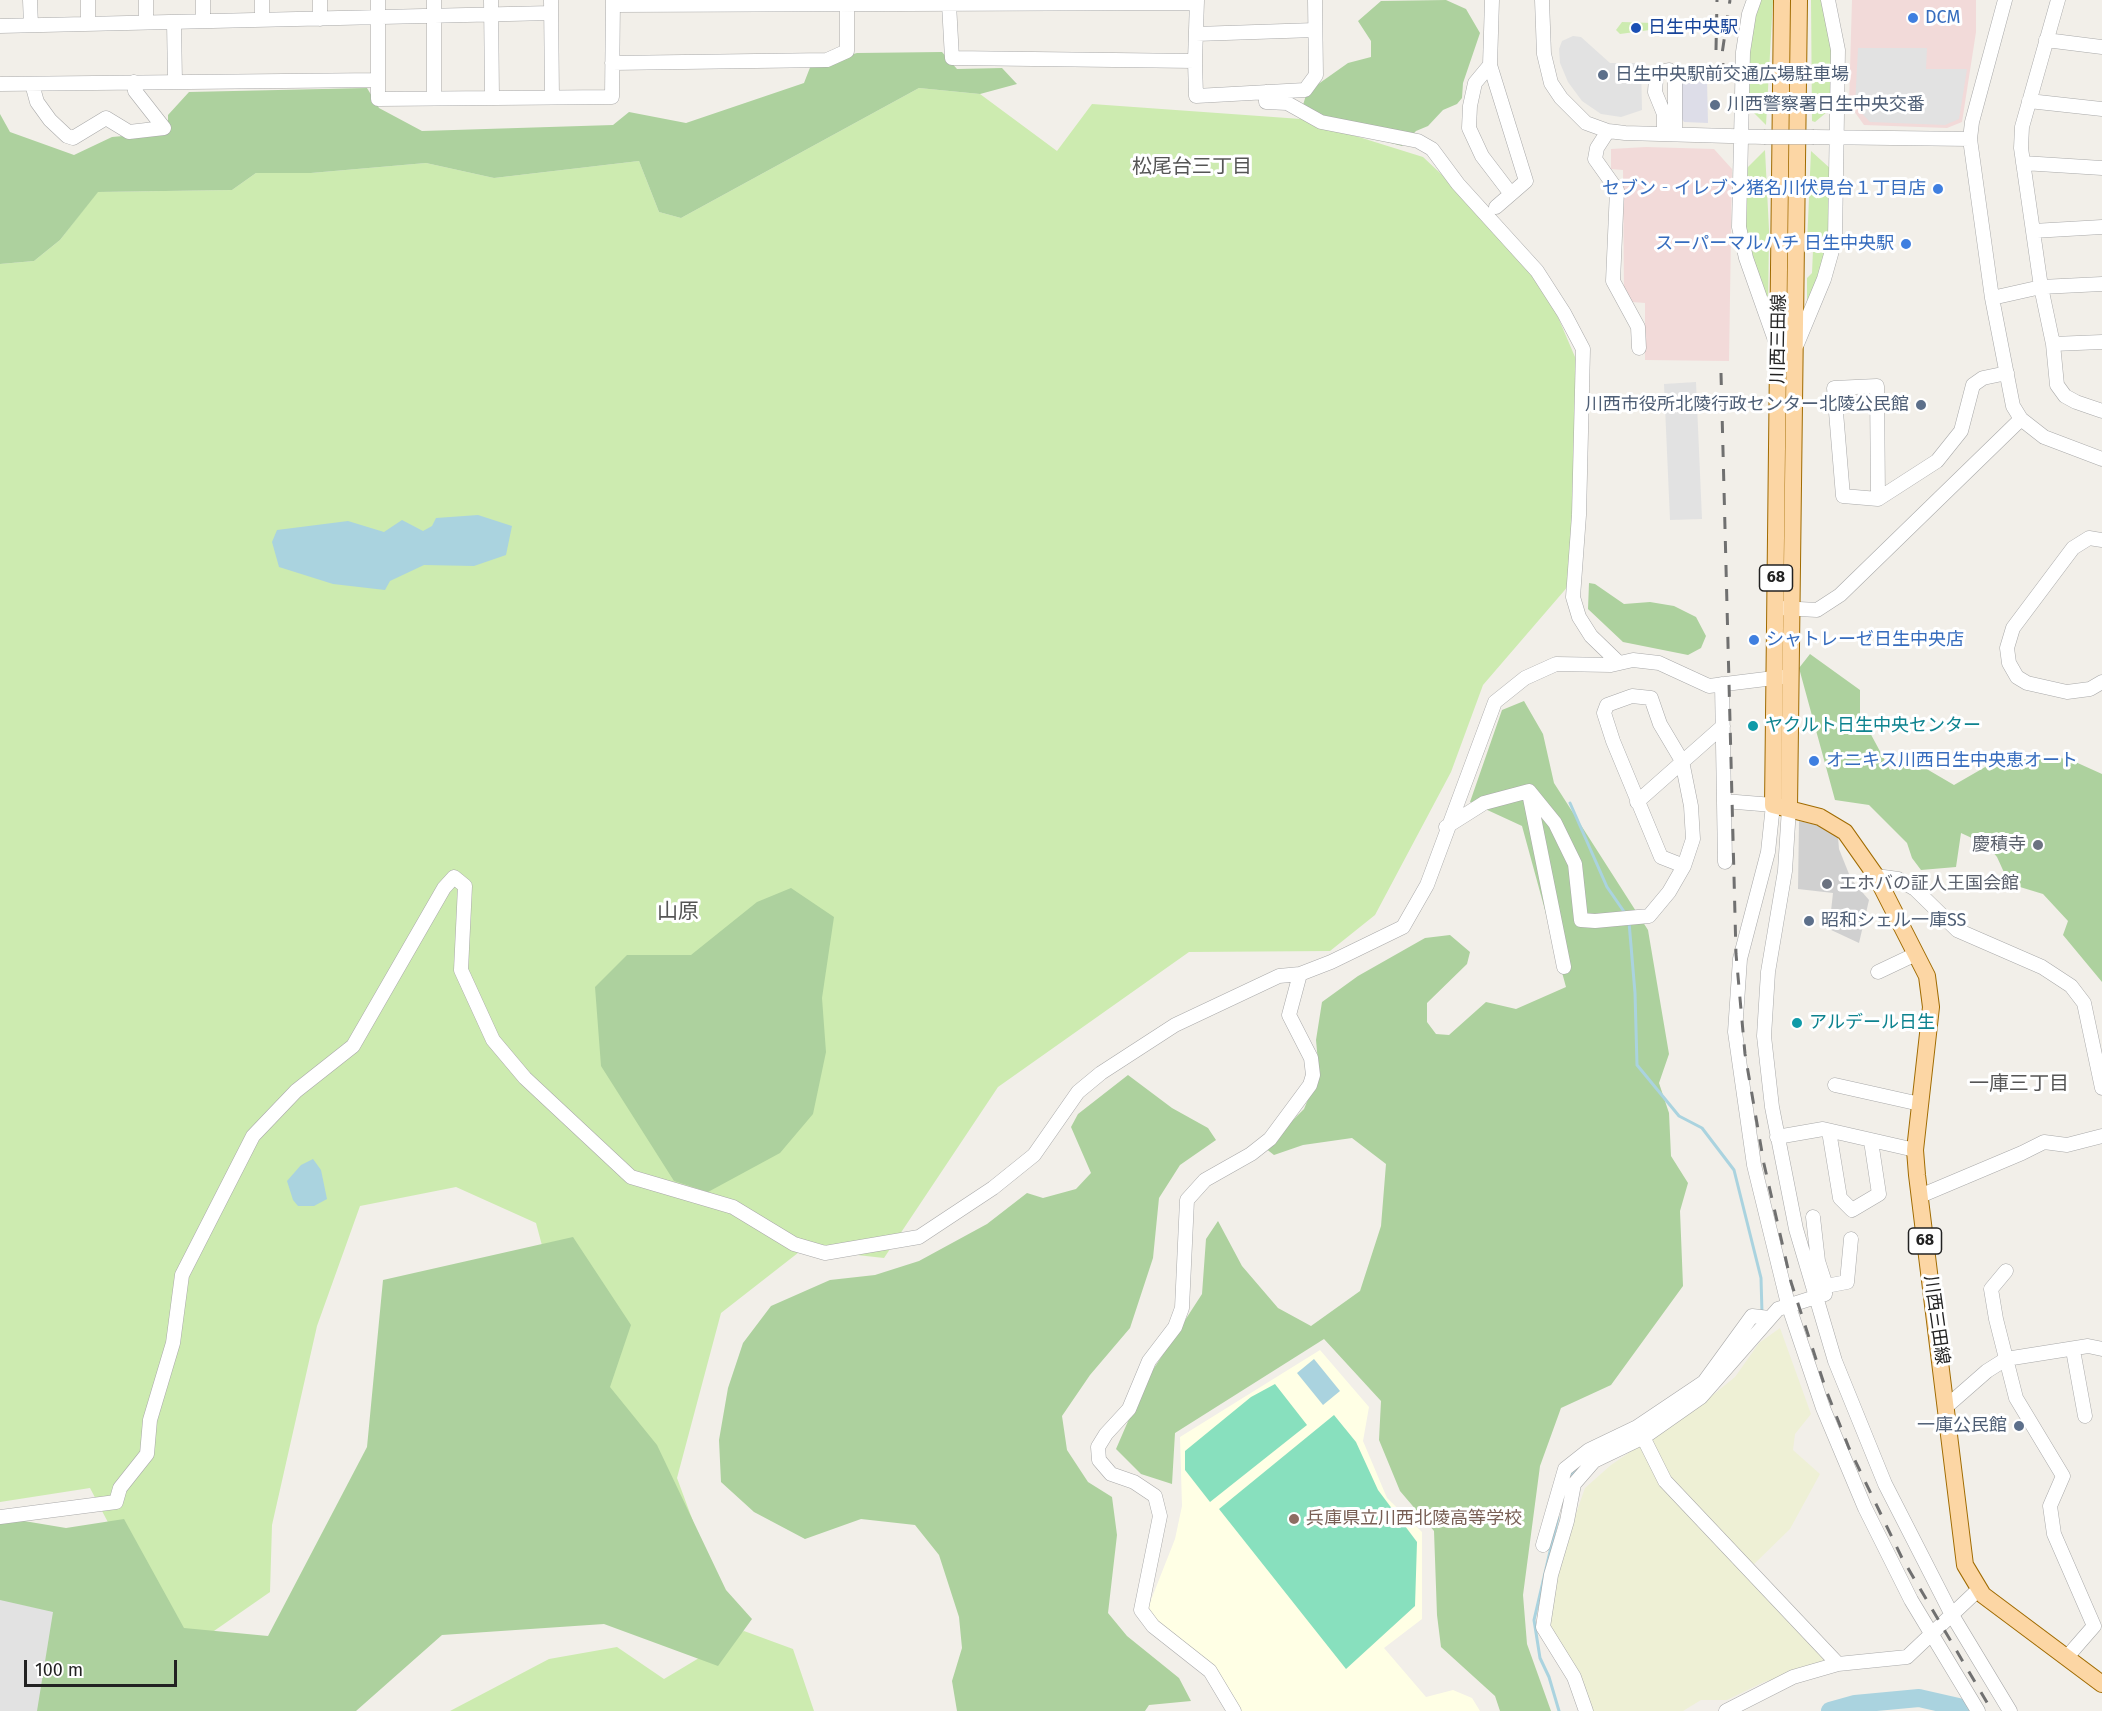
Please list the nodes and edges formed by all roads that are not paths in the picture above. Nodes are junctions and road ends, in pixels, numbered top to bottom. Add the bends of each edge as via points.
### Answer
1 (30, 0) edge
2 (88, 0) edge
3 (146, 0) edge
4 (203, 0) edge
5 (262, 0) edge
6 (320, 0) edge
7 (378, 0) edge
8 (434, 0) edge
9 (491, 0) edge
10 (1315, 0) edge
11 (1492, 0) edge
12 (1542, 0) edge
13 (1754, 0) edge
14 (1782, 0) edge
15 (1799, 0) edge
16 (1828, 0) edge
17 (2005, 0) edge
18 (2058, 0) edge
19 (1197, 1) edge
20 (847, 2) edge
21 (1065, 2) edge
22 (613, 3) edge
23 (949, 4) junction
24 (551, 7) edge
25 (491, 15) junction
26 (434, 16) junction
27 (378, 17) junction
28 (320, 19) junction
29 (262, 20) junction
30 (203, 21) junction
31 (146, 22) junction
32 (174, 22) junction
33 (88, 24) junction
34 (31, 25) junction
35 (0, 26) edge
36 (1315, 30) junction
37 (1196, 34) junction
38 (2046, 40) junction
39 (2102, 47) edge
40 (1195, 61) junction
41 (612, 63) junction
42 (1490, 65) junction
43 (378, 80) junction
44 (134, 82) junction
45 (175, 82) junction
46 (0, 84) edge
47 (32, 84) junction
48 (1266, 92) junction
49 (492, 97) junction
50 (552, 97) junction
51 (434, 98) junction
52 (2029, 101) junction
53 (2102, 109) edge
54 (1608, 131) junction
55 (1742, 135) junction
56 (1838, 137) junction
57 (1970, 140) junction
58 (2023, 163) junction
59 (2102, 168) edge
60 (1511, 194) junction
61 (1496, 207) dead end
62 (2102, 227) edge
63 (2033, 231) junction
64 (2102, 284) edge
65 (2041, 287) junction
66 (1992, 298) junction
67 (2102, 342) edge
68 (2053, 344) junction
69 (1796, 346) junction
70 (1639, 348) dead end
71 (1779, 351) junction
72 (2007, 373) junction
73 (2102, 411) edge
74 (2021, 419) junction
75 (2102, 459) edge
76 (1878, 499) junction
77 (2102, 540) edge
78 (1784, 608) junction
79 (1618, 663) junction
80 (1783, 677) junction
81 (2102, 681) edge
82 (1722, 684) junction
83 (1723, 726) junction
84 (1682, 761) junction
85 (1529, 791) junction
86 (1724, 801) junction
87 (1637, 802) junction
88 (1781, 807) junction
89 (1446, 827) junction
90 (1725, 862) dead end
91 (1684, 866) junction
92 (1876, 876) junction
93 (1756, 900) junction
94 (1780, 909) junction
95 (1916, 954) junction
96 (1564, 967) dead end
97 (1878, 972) dead end
98 (1300, 974) junction
99 (1835, 1085) dead end
100 (2102, 1088) edge
101 (1920, 1104) junction
102 (1829, 1131) junction
103 (2102, 1136) edge
104 (1777, 1137) junction
105 (1871, 1141) junction
106 (1915, 1150) junction
107 (1920, 1196) junction
108 (1814, 1217) dead end
109 (1851, 1239) dead end
110 (2006, 1271) dead end
111 (1826, 1286) junction
112 (1815, 1299) junction
113 (1788, 1304) junction
114 (2102, 1349) edge
115 (2073, 1350) junction
116 (2006, 1359) junction
117 (1947, 1406) junction
118 (2085, 1416) dead end
119 (1640, 1432) junction
120 (0, 1517) edge
121 (1543, 1545) dead end
122 (1978, 1590) junction
123 (1952, 1616) junction
124 (1932, 1636) junction
125 (2067, 1658) junction
126 (1838, 1664) junction
127 (2102, 1684) edge
128 (1234, 1711) edge
129 (1586, 1711) edge
130 (1726, 1711) edge
131 (1978, 1711) edge
132 (2010, 1711) edge

1 - 34 street
2 - 33 street
3 - 31 street
4 - 30 street
5 - 29 street
6 - 28 street
7 - 27 street
8 - 26 street
9 - 25 street
10 - 36 street
11 - 42 street
12 - 54 street via 1544,54 1551,83 1577,116
13 - 55 street via 1743,52
14 - 71 main road, 川西三田線 / 68
15 - 69 main road, 川西三田線 / 68
16 - 56 street via 1838,50
17 - 57 street
18 - 38 street
19 - 21 street
19 - 37 street
20 - 22 street
20 - 23 street
20 - 41 street via 847,51 827,60
21 - 23 street
22 - 41 street
23 - 40 street via 952,58
24 - 25 street
24 - 50 street
25 - 26 street
25 - 49 street
26 - 27 street
26 - 51 street
27 - 28 street
27 - 43 street
28 - 29 street
29 - 30 street
30 - 32 street
31 - 32 street
31 - 33 street
32 - 45 street
33 - 34 street
34 - 35 street
36 - 37 street
36 - 48 street via 1316,75 1305,90
37 - 40 street
38 - 39 street
38 - 52 street
40 - 48 street via 1196,96
41 - 50 street via 612,97
42 - 60 street via 1526,181
42 - 60 street via 1475,82 1469,128 1482,156
43 - 45 street
43 - 51 street via 378,99
44 - 45 street
44 - 47 street
44 - 47 street via 135,91 164,128 129,132 106,118 73,138 67,136 36,102
46 - 47 street
48 - 79 street via 1266,102 1287,103 1322,122 1418,141 1432,149 1458,184 1537,271 1564,313 1583,349 1573,597 1585,626
49 - 50 street
49 - 51 street
52 - 53 street
52 - 58 street via 2022,128
54 - 55 street
54 - 70 street via 1595,153 1617,190 1613,281 1638,327
55 - 56 street, bridge
55 - 71 street via 1741,235
56 - 57 street
56 - 69 street via 1835,240 1824,279
57 - 66 street
58 - 59 street
58 - 63 street
60 - 61 street
62 - 63 street
63 - 65 street
64 - 65 street
65 - 66 street
65 - 68 street
66 - 72 street
67 - 68 street
68 - 73 street via 2058,385 2065,396
69 - 78 main road, 川西三田線 / 68
71 - 78 main road, 川西三田線 / 68
72 - 74 street via 2013,406
72 - 76 street via 1983,378 1973,385 1961,431 1937,461
74 - 75 street via 2044,437
74 - 78 street via 1840,595 1817,610
76 - 76 street via 1877,386 1834,388 1843,496
77 - 81 street via 2089,538 2073,548 2013,628 2007,648 2009,663 2017,677 2027,684 2067,692 2090,689
78 - 80 main road, 川西三田線 / 68
79 - 82 street via 1659,663 1709,686
79 - 89 street via 1556,664 1525,678 1495,702
80 - 82 street
80 - 88 main road, 川西三田線 / 68
82 - 83 street
83 - 84 street
83 - 86 street
84 - 87 street
84 - 87 street via 1660,724 1651,698 1632,696 1607,705 1604,713 1612,741
84 - 91 street via 1693,839
85 - 89 street via 1484,802
85 - 91 street via 1555,822 1575,864 1581,920 1649,916
85 - 96 street
86 - 88 street
86 - 90 street
87 - 91 street via 1661,857
88 - 92 main road, 川西三田線 / 68 via 1820,817 1845,832
88 - 93 street
88 - 94 street
89 - 98 street via 1427,885 1403,927
92 - 95 main road, 川西三田線 / 68
92 - 100 street via 1898,879 1915,889 1957,930 2042,967 2071,986 2084,1003
93 - 94 street via 1770,896
93 - 113 street via 1740,959 1735,1032 1754,1165
94 - 104 street via 1768,972 1764,1036
95 - 97 street
95 - 101 main road, 川西三田線 / 68 via 1927,976 1931,1006
98 - 120 street via 1279,976 1175,1025 1101,1073 1078,1092 1034,1155 993,1188 919,1237 825,1253 794,1244 733,1207 631,1177 525,1078 493,1040 461,970 465,886 454,877 438,897 353,1046 296,1091 253,1136 182,1275 173,1343 150,1420 147,1454 120,1488 116,1502
98 - 128 street via 1289,1015 1311,1058 1310,1084 1270,1139 1205,1180 1187,1200 1182,1308 1175,1327 1149,1361 1129,1409 1098,1447 1099,1460 1111,1474 1134,1482 1155,1496 1160,1516 1141,1610 1153,1626 1210,1671
99 - 101 street
101 - 106 main road, 川西三田線 / 68
102 - 104 street
102 - 105 street
102 - 105 street via 1840,1198 1852,1210 1879,1194
103 - 107 street via 2067,1145 2044,1142
104 - 112 street
105 - 106 street
106 - 107 main road, 川西三田線 / 68
107 - 117 main road, 川西三田線 / 68
108 - 111 street via 1818,1262
109 - 111 street via 1847,1282
110 - 116 street via 1991,1289
111 - 112 street via 1825,1294
112 - 113 street
112 - 123 street via 1880,1475
113 - 119 street via 1769,1318 1701,1397
113 - 124 street via 1851,1477
114 - 115 street via 2088,1346
115 - 116 street
115 - 118 street
116 - 117 street
116 - 125 street via 2016,1398 2063,1476 2050,1506 2054,1534 2094,1626
117 - 122 main road, 川西三田線 / 68 via 1963,1557
119 - 121 street via 1589,1450 1565,1469
119 - 126 street via 1665,1481
119 - 129 street via 1594,1461 1574,1484 1551,1575 1543,1627 1574,1677
122 - 123 street
122 - 125 main road, 川西三田線 / 68
123 - 124 street
123 - 132 street
124 - 126 street via 1907,1657
124 - 131 street
125 - 127 main road, 川西三田線 / 68
126 - 130 street via 1773,1685

